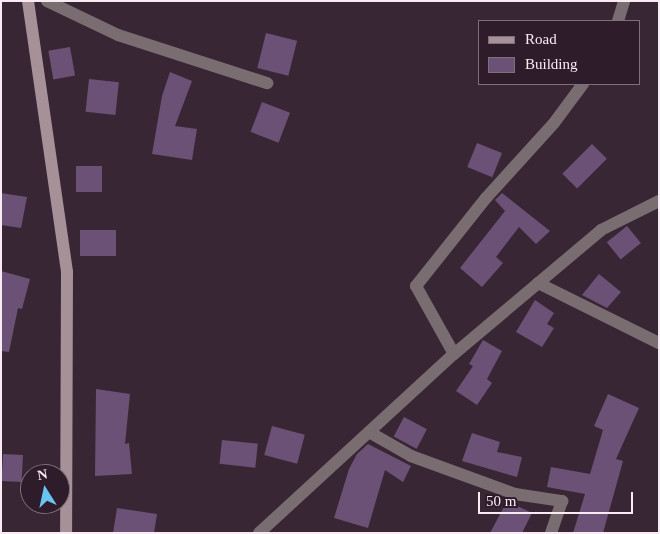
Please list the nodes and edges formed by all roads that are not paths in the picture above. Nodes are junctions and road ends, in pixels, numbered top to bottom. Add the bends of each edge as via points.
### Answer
1 (28, 1) edge
2 (47, 1) edge
3 (624, 1) edge
4 (618, 20) edge
5 (267, 82) dead end
6 (582, 85) edge
7 (659, 201) edge
8 (538, 283) junction
9 (659, 343) edge
10 (454, 354) junction
11 (369, 432) junction
12 (66, 533) edge
13 (259, 533) edge
14 (551, 533) edge

1 - 12 street via 67,272
2 - 5 street via 118,35
3 - 4 street
6 - 10 street via 416,286
7 - 8 street via 601,230
8 - 9 street
8 - 10 street
10 - 11 street
11 - 13 street
11 - 14 street via 411,456 514,494 562,502

